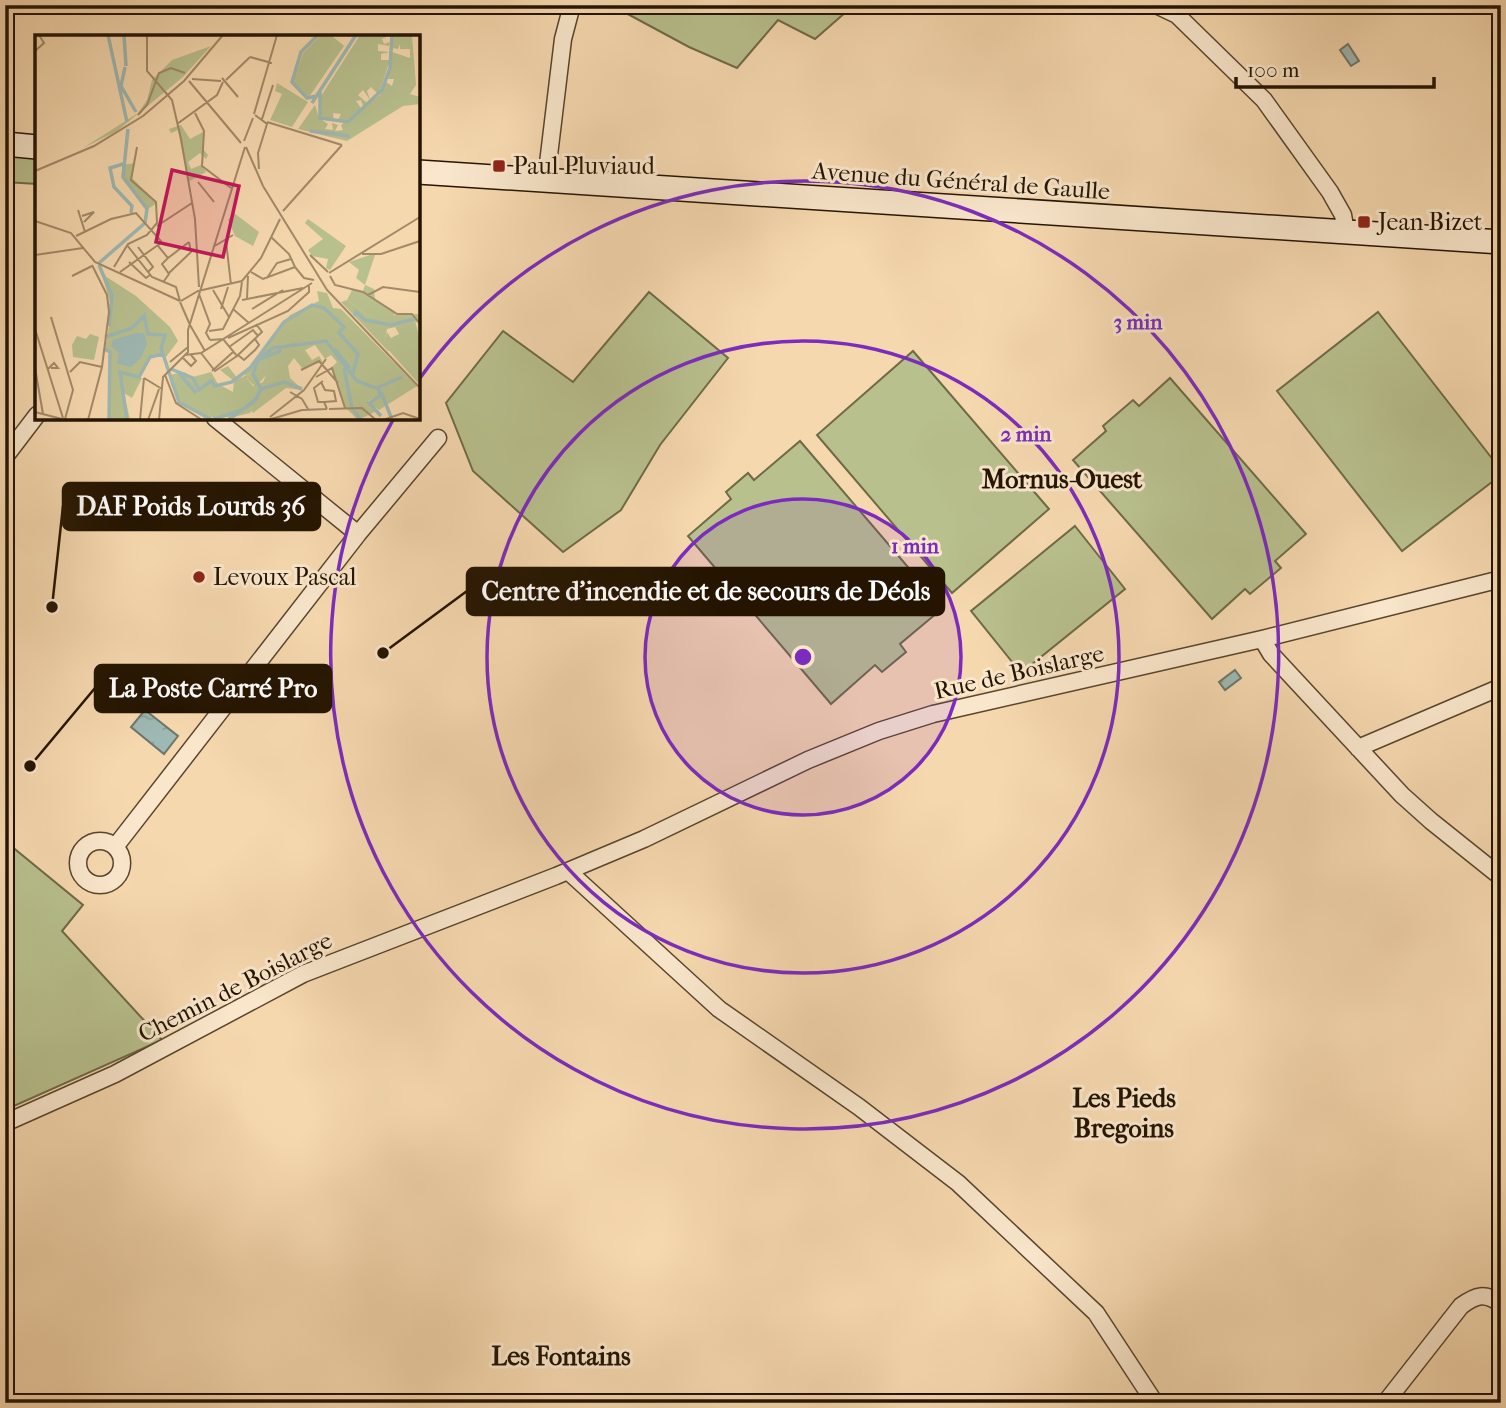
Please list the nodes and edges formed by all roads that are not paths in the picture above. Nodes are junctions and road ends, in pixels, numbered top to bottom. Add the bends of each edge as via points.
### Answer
1 (572, 5) edge
2 (1156, 5) edge
3 (1182, 10) edge
4 (5, 144) edge
5 (35, 147) edge
6 (420, 172) edge
7 (545, 180) junction
8 (1346, 232) junction
9 (1501, 242) edge
10 (35, 418) edge
11 (217, 420) edge
12 (438, 438) dead end
13 (5, 457) edge
14 (358, 534) junction
15 (1501, 579) edge
16 (1262, 639) junction
17 (1501, 687) edge
18 (1358, 748) junction
19 (115, 847) dead end
20 (568, 871) junction
21 (1501, 877) edge
22 (5, 1122) edge
23 (1501, 1304) edge
24 (1155, 1403) edge
25 (1385, 1403) edge

1 - 7 street via 563,39
2 - 3 street
3 - 8 street via 1264,100 1330,192 1343,215
4 - 5 main road
6 - 7 main road, Avenue du Général de Gaulle
7 - 8 main road, Avenue du Général de Gaulle
8 - 9 main road, Avenue du Général de Gaulle
10 - 13 street
11 - 14 street
12 - 14 street
14 - 19 street
15 - 16 street, Rue de Boislarge
16 - 18 street via 1270,654
16 - 20 street, Rue de Boislarge via 911,720 839,746
17 - 18 street
18 - 21 street via 1402,795
20 - 22 street, Chemin de Boislarge via 303,974 115,1074
20 - 24 street via 719,1009 958,1183 1096,1313
23 - 25 street via 1476,1295 1461,1306

